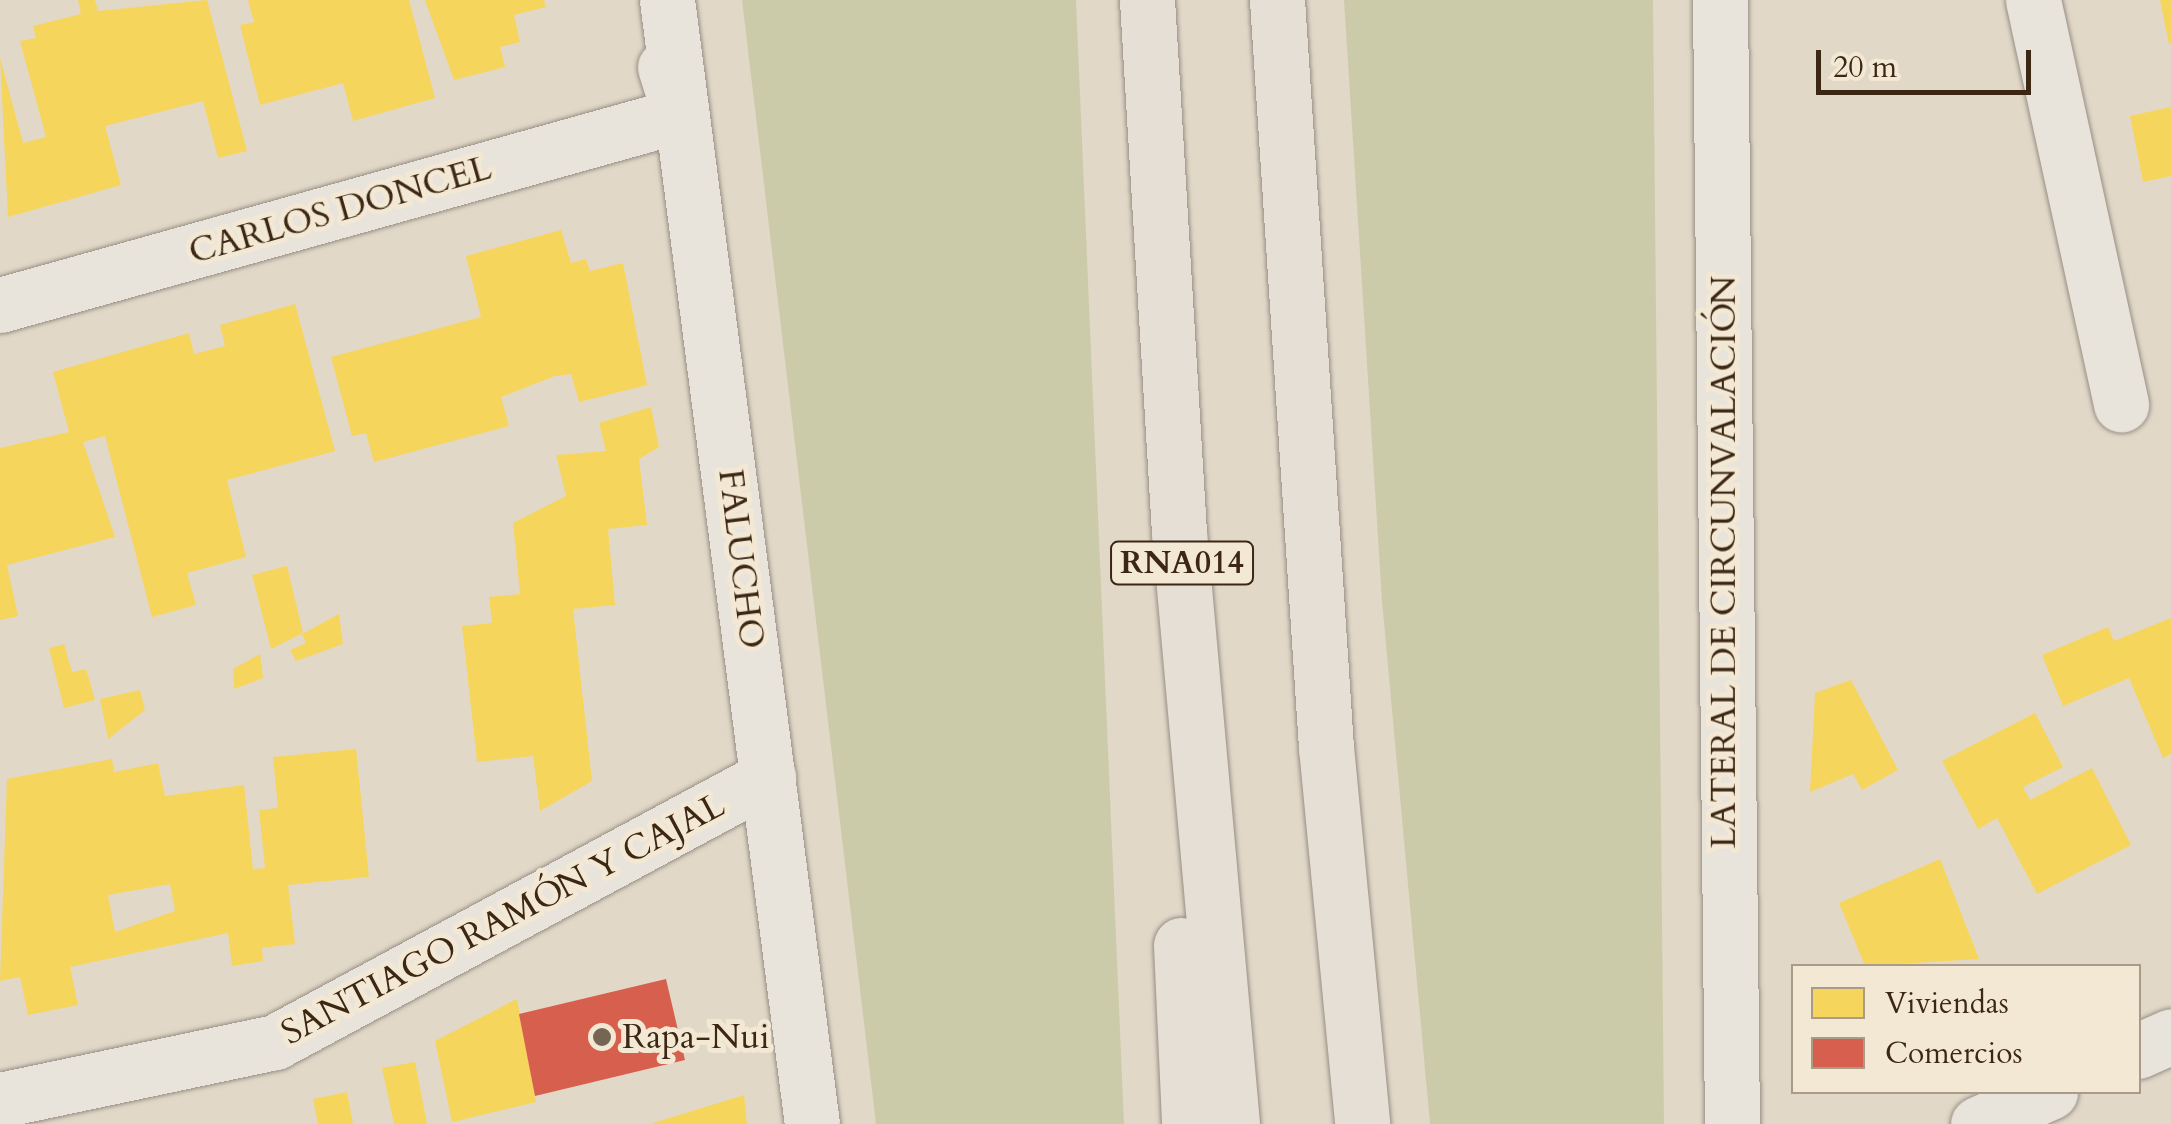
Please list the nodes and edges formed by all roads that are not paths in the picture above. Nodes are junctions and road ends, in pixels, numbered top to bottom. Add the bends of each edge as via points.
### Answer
1 (645, 0) edge
2 (667, 0) edge
3 (1147, 0) edge
4 (1277, 0) edge
5 (1720, 0) edge
6 (2033, 0) edge
7 (680, 115) junction
8 (1160, 262) junction
9 (0, 305) edge
10 (2121, 405) dead end
11 (768, 777) junction
12 (2171, 1036) edge
13 (2141, 1050) edge
14 (2046, 1094) edge
15 (0, 1100) edge
16 (812, 1124) edge
17 (1189, 1124) edge
18 (1232, 1124) edge
19 (1362, 1124) edge
20 (1732, 1124) edge
21 (1978, 1124) edge

1 - 7 street, FALUCHO
2 - 7 street
3 - 8 highway, RNA014
4 - 19 highway via 1326,747
5 - 20 street, LATERAL DE CIRCUNVALACIÓN
6 - 10 street
7 - 9 street, CARLOS DONCEL
7 - 11 street, FALUCHO
8 - 17 highway
8 - 18 highway, RNA014
11 - 15 street, SANTIAGO RAMÓN Y CAJAL via 275,1042
11 - 16 street, FALUCHO
12 - 13 street
14 - 21 street

